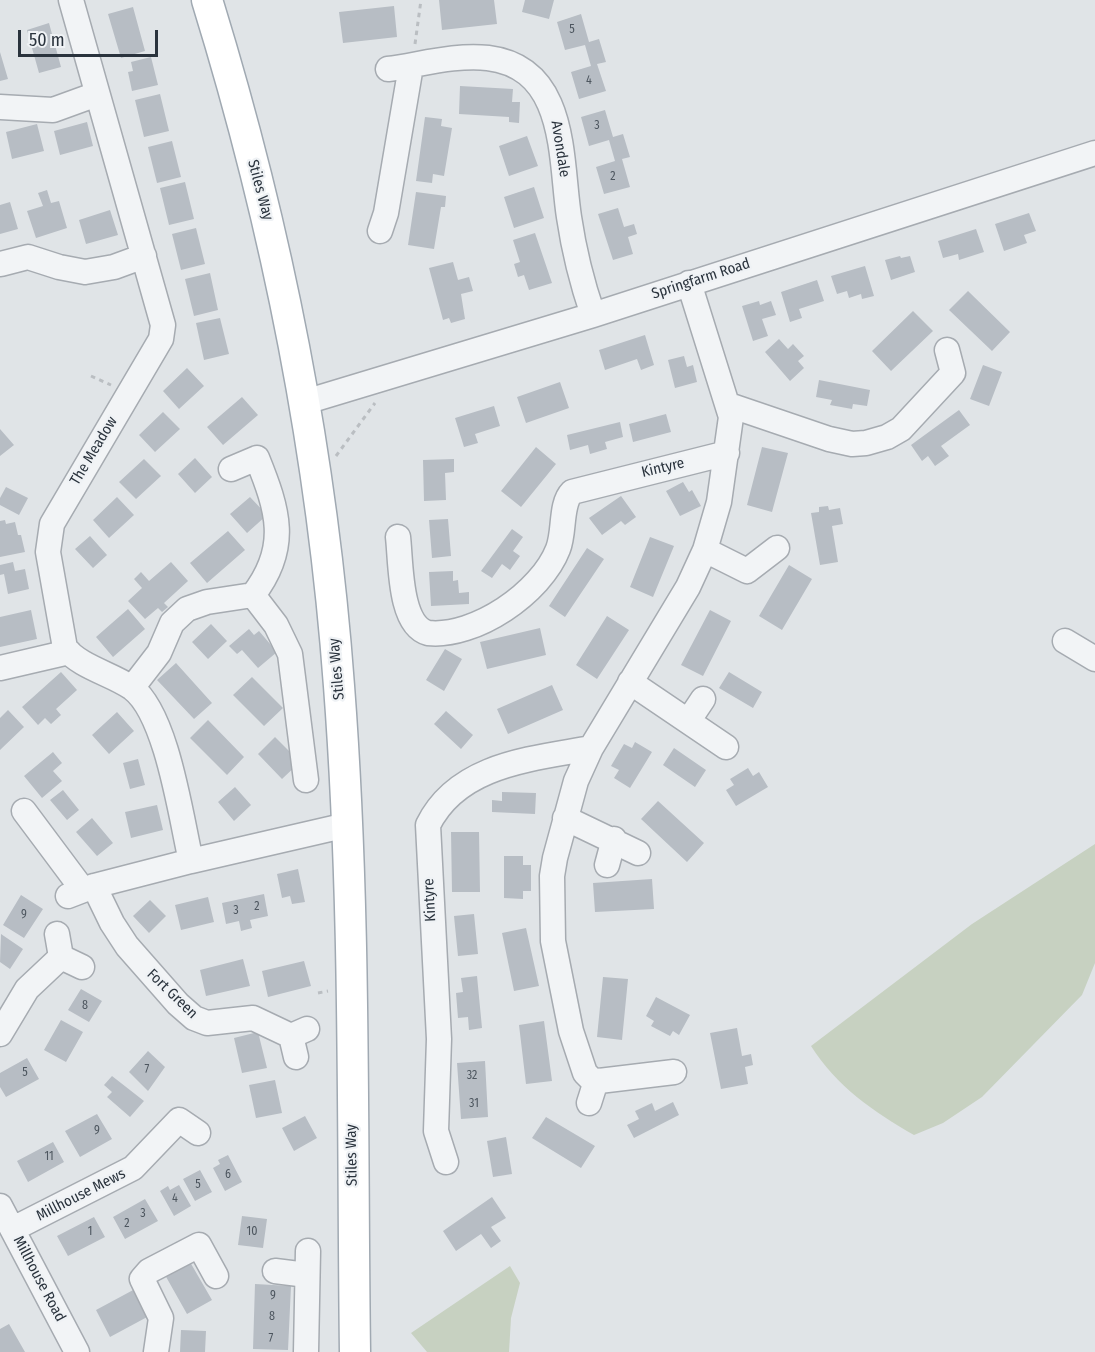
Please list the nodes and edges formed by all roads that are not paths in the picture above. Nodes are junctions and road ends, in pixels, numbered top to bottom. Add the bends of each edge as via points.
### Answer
1 (71, 0) edge
2 (207, 0) edge
3 (97, 94) junction
4 (0, 107) edge
5 (1095, 153) edge
6 (380, 231) dead end
7 (144, 256) junction
8 (1, 264) edge
9 (689, 283) junction
10 (593, 315) junction
11 (947, 350) dead end
12 (305, 402) junction
13 (729, 405) junction
14 (727, 453) junction
15 (231, 469) dead end
16 (398, 537) dead end
17 (777, 548) dead end
18 (705, 550) junction
19 (253, 596) junction
20 (1065, 640) dead end
21 (69, 652) junction
22 (1095, 659) edge
23 (0, 669) edge
24 (630, 682) junction
25 (132, 688) junction
26 (703, 699) dead end
27 (689, 720) junction
28 (726, 747) dead end
29 (591, 748) junction
30 (306, 780) dead end
31 (24, 811) dead end
32 (565, 818) junction
33 (347, 825) junction
34 (614, 839) junction
35 (638, 854) dead end
36 (191, 861) junction
37 (607, 865) dead end
38 (82, 891) junction
39 (57, 934) dead end
40 (0, 1034) edge
41 (298, 1041) dead end
42 (674, 1072) dead end
43 (198, 1133) dead end
44 (446, 1162) dead end
45 (0, 1206) edge
46 (13, 1229) junction
47 (308, 1251) dead end
48 (275, 1271) dead end
49 (307, 1275) junction
50 (216, 1276) dead end
51 (77, 1352) edge
52 (156, 1352) edge
53 (306, 1352) edge
54 (355, 1352) edge

1 - 3 street, The Meadow
2 - 12 main road, Stiles Way via 268,221
3 - 4 street via 53,110
3 - 7 street, The Meadow
5 - 9 street, Springfarm Road
6 - 10 street, Avondale via 386,213 399,68 473,57 489,58 521,70 542,90 556,121 579,273
7 - 8 street via 85,272 28,257
7 - 21 street, The Meadow via 161,313 160,339 49,533 48,552 59,621
9 - 10 street, Springfarm Road
9 - 13 street
10 - 12 street, Springfarm Road
11 - 13 street via 953,373 907,423 879,440 852,444 829,439
12 - 33 main road, Stiles Way via 339,685
13 - 14 street
14 - 16 street, Kintyre via 573,492 567,499 559,549 528,592 502,613 453,630 428,633 412,622 406,606
14 - 18 street via 719,502
15 - 19 street via 257,458 276,508 274,552
17 - 18 street via 747,571
18 - 24 street via 688,587
19 - 25 street via 207,602 187,609 172,624 159,653
19 - 30 street via 276,625 290,654
20 - 22 street
21 - 23 street
21 - 25 street
24 - 27 street
24 - 29 street
25 - 36 street via 147,704 161,733
26 - 27 street
27 - 28 street
29 - 32 street
29 - 44 street, Kintyre via 491,770 441,804 428,825 439,1039 436,1131
31 - 38 street
32 - 34 street
32 - 42 street via 552,876 554,941 571,1031 592,1092 642,1065
33 - 36 street
33 - 54 main road, Stiles Way
34 - 35 street
34 - 37 street
36 - 38 street
38 - 41 street, Fort Green via 194,1018 207,1023 253,1018
39 - 40 street via 72,962 27,989
43 - 46 street, Millhouse Mews via 179,1120 133,1168
45 - 46 street, Millhouse Road
46 - 51 street, Millhouse Road
47 - 49 street
48 - 49 street
49 - 53 street
50 - 52 street via 199,1245 148,1271 142,1279 161,1318

